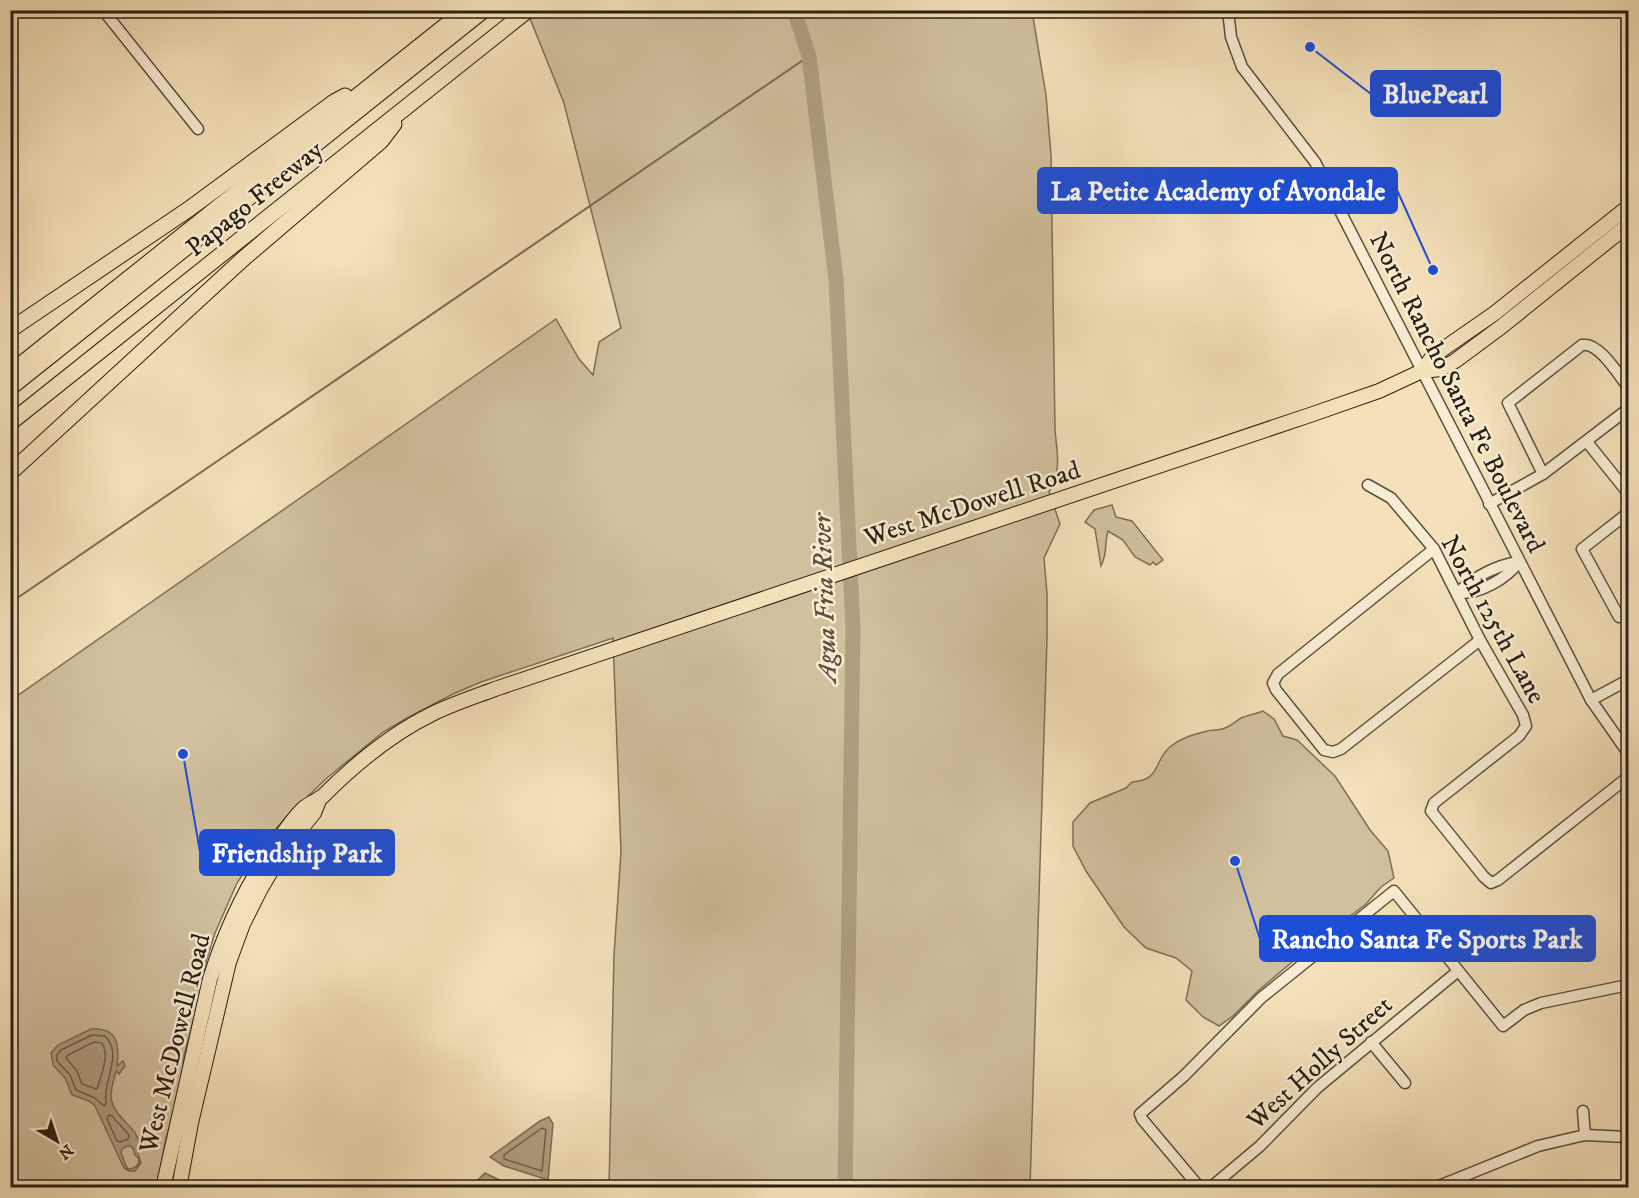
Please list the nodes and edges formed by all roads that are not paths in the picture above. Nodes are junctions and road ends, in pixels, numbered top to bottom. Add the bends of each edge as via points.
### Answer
1 (103, 10) edge
2 (465, 10) edge
3 (484, 10) edge
4 (528, 10) edge
5 (1228, 10) edge
6 (373, 84) junction
7 (406, 107) junction
8 (198, 129) dead end
9 (1629, 207) edge
10 (1629, 225) edge
11 (10, 330) edge
12 (1422, 371) junction
13 (10, 373) edge
14 (1629, 387) edge
15 (10, 388) edge
16 (1629, 409) edge
17 (10, 423) edge
18 (1587, 442) junction
19 (10, 473) edge
20 (1544, 474) junction
21 (1368, 485) dead end
22 (1629, 493) edge
23 (1489, 504) junction
24 (1629, 513) edge
25 (1434, 549) junction
26 (1519, 562) junction
27 (1458, 593) junction
28 (1624, 614) edge
29 (1480, 640) junction
30 (1629, 680) edge
31 (1591, 700) junction
32 (1629, 753) edge
33 (1629, 777) edge
34 (320, 798) junction
35 (1458, 971) junction
36 (1629, 985) edge
37 (1371, 1042) junction
38 (1405, 1083) dead end
39 (1583, 1111) dead end
40 (1585, 1135) junction
41 (1629, 1137) edge
42 (163, 1188) edge
43 (178, 1188) edge
44 (1200, 1188) edge
45 (1210, 1188) edge
46 (1434, 1188) edge

1 - 8 street
2 - 6 highway, Papago Freeway
3 - 15 highway
4 - 7 highway, Papago Freeway
5 - 12 street, North Rancho Santa Fe Boulevard via 1242,67 1315,162
6 - 11 highway via 334,102 189,209
6 - 13 highway, Papago Freeway
7 - 17 highway, Papago Freeway
7 - 19 highway via 381,141 243,259
9 - 12 main road, West McDowell Road via 1495,313 1433,356
10 - 12 main road, West McDowell Road via 1468,352 1441,369
12 - 23 street, North Rancho Santa Fe Boulevard
12 - 34 main road, West McDowell Road via 1365,396 495,688 410,726 367,756
14 - 20 street via 1589,344 1582,345 1508,403
16 - 18 street
18 - 20 street
18 - 22 street
20 - 23 street
21 - 25 street, North 125th Lane via 1391,498
23 - 26 street, North Rancho Santa Fe Boulevard
24 - 28 street via 1582,549
25 - 27 street, North 125th Lane
25 - 29 street via 1278,674 1273,683 1276,690 1324,750 1333,752
26 - 27 street via 1507,575 1470,594
26 - 31 street, North Rancho Santa Fe Boulevard
27 - 29 street, North 125th Lane
29 - 33 street, North 125th Lane via 1526,726 1519,736 1434,803 1431,811 1491,883
30 - 31 street
31 - 32 street, North Rancho Santa Fe Boulevard
34 - 42 main road, West McDowell Road via 304,808 283,834 234,914 210,979
34 - 43 main road, West McDowell Road via 314,813 283,851 260,890 229,962
35 - 36 street via 1503,1026 1541,1003
35 - 37 street, West Holly Street
35 - 44 street via 1394,891 1261,998 1184,1076 1140,1114
37 - 38 street
37 - 45 street, West Holly Street
39 - 40 street
40 - 41 street
40 - 46 street via 1538,1146

